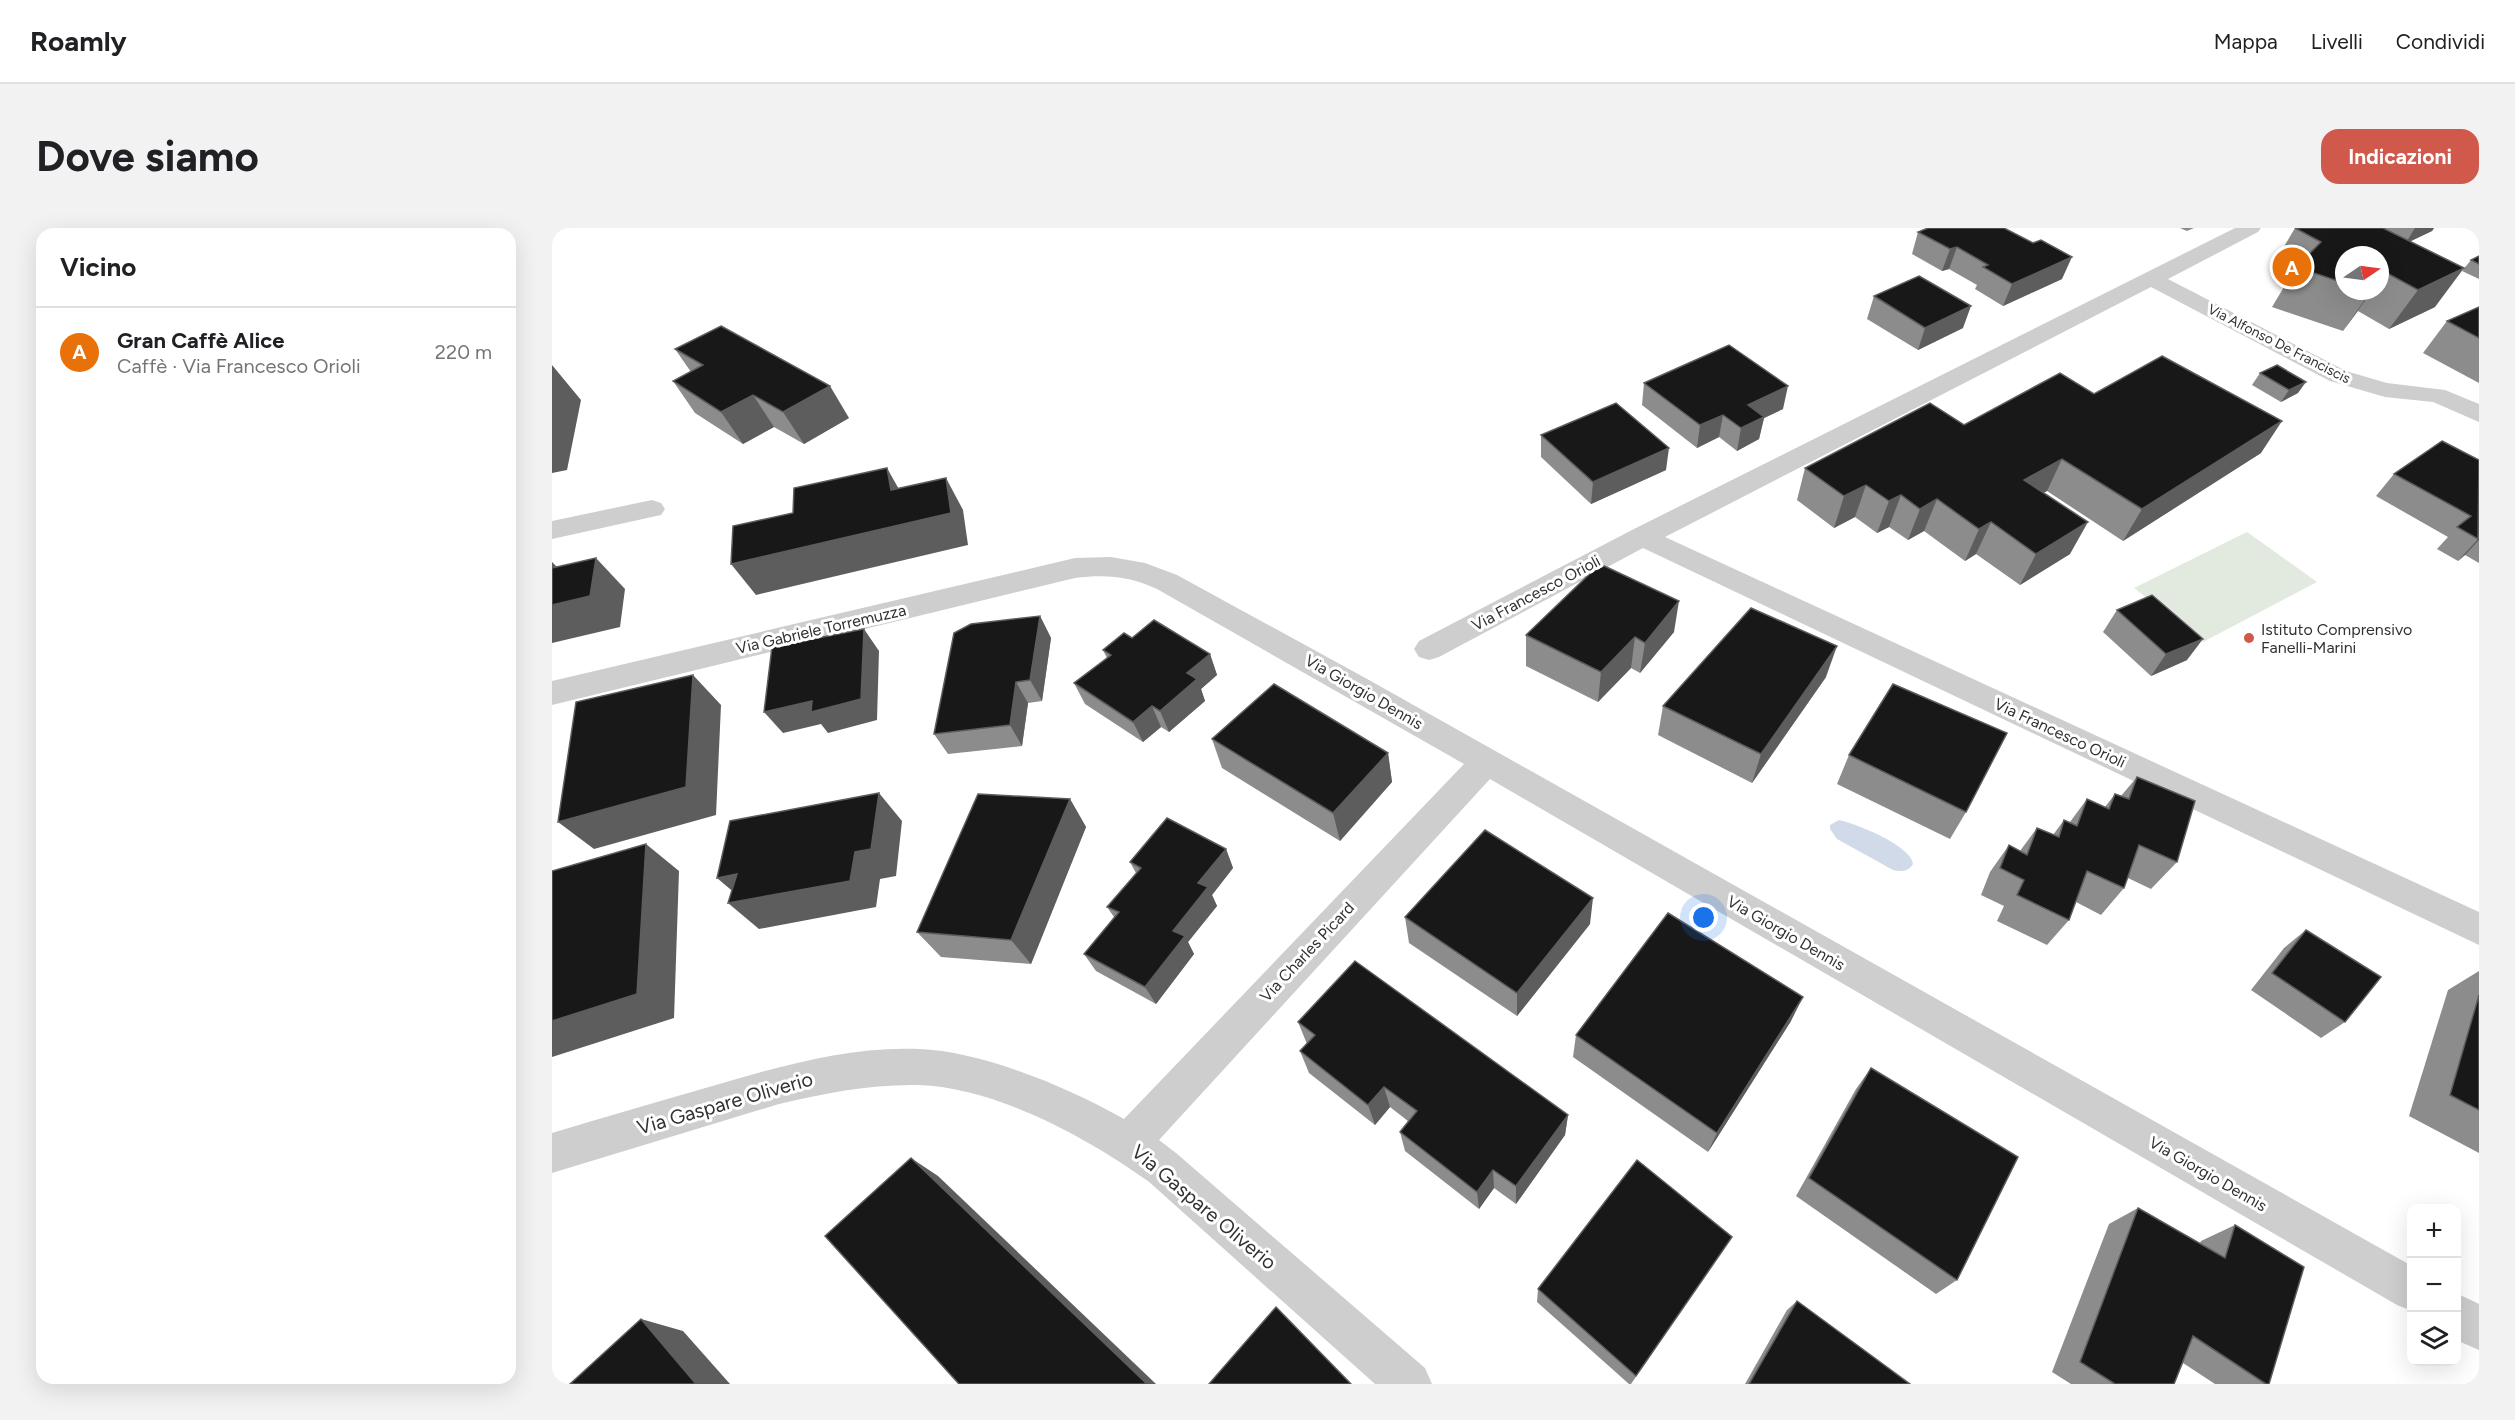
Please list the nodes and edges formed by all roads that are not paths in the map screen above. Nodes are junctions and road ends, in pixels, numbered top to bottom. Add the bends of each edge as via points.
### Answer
1 (2251, 228) edge
2 (2152, 279) junction
3 (2479, 414) edge
4 (652, 509) dead end
5 (552, 530) edge
6 (1642, 537) junction
7 (1090, 566) joint
8 (1430, 649) dead end
9 (552, 693) edge
10 (1486, 762) junction
11 (2479, 929) edge
12 (1129, 1143) junction
13 (552, 1153) edge
14 (2407, 1287) edge
15 (2461, 1317) edge
16 (2479, 1328) edge
17 (1408, 1384) edge

1 - 2 street, Via Francesco Orioli
2 - 3 street, Via Alfonso De Franciscis via 2338,376 2385,390 2436,395
2 - 6 street, Via Francesco Orioli
4 - 5 street
6 - 8 street, Via Francesco Orioli
6 - 11 street, Via Francesco Orioli
7 - 9 street, Via Gabriele Torremuzza
7 - 10 street, Via Giorgio Dennis via 1124,566 1167,582
10 - 12 street, Via Charles Picard
10 - 14 street, Via Giorgio Dennis
12 - 13 street, Via Gaspare Oliverio via 1043,1099 978,1078 921,1067 817,1076
12 - 17 street, Via Gaspare Oliverio via 1162,1167
15 - 16 street

